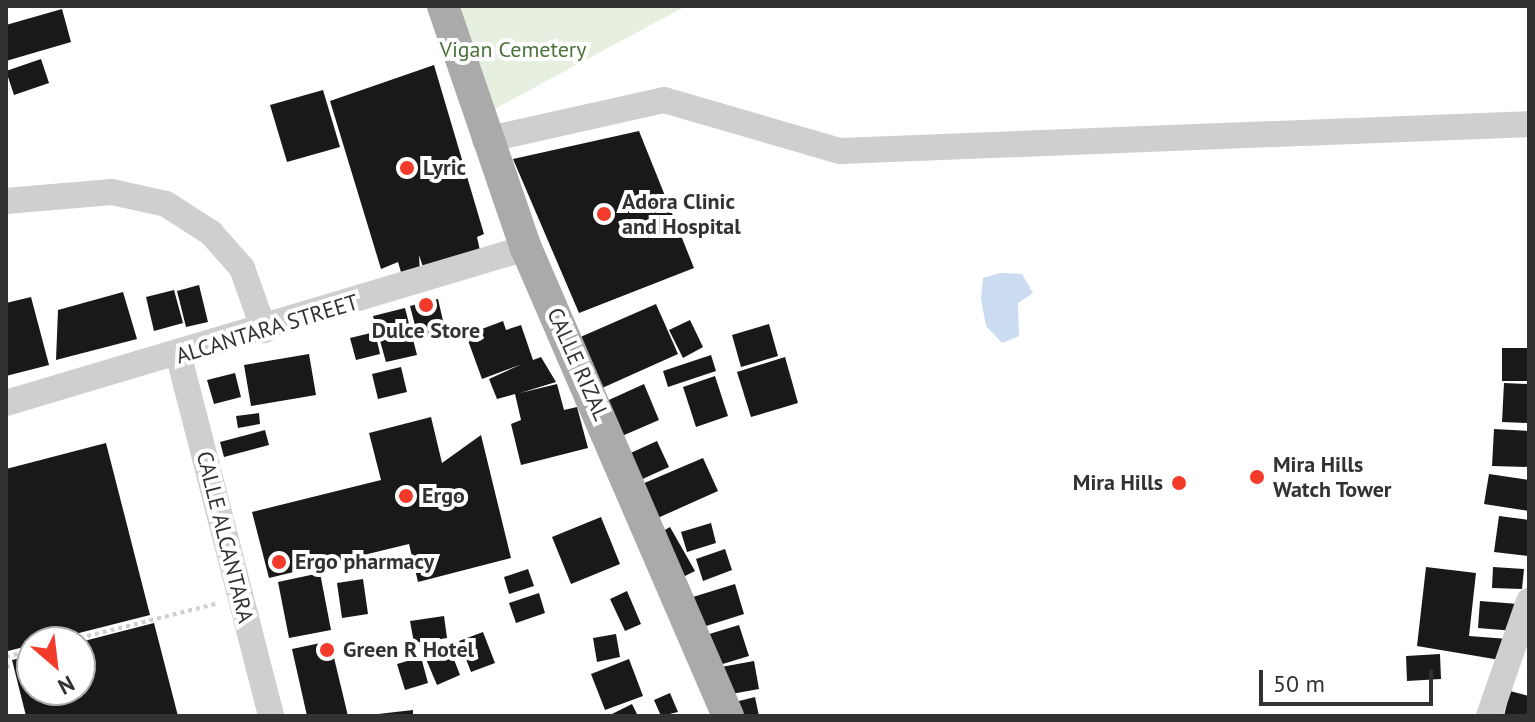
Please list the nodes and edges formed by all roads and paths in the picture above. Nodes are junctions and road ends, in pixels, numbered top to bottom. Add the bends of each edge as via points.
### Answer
1 (443, 6) edge
2 (1529, 124) edge
3 (485, 140) junction
4 (6, 201) edge
5 (526, 248) junction
6 (264, 330) junction
7 (179, 357) junction
8 (6, 403) edge
9 (240, 598) junction
10 (1529, 601) edge
11 (96, 634) edge
12 (13, 665) dead end
13 (6, 667) edge
14 (271, 716) edge
15 (728, 716) edge
16 (1489, 716) edge

1 - 3 main road, CALLE RIZAL
2 - 3 street via 840,151 664,100
3 - 5 main road, CALLE RIZAL
4 - 6 street via 112,192 166,204 211,233 242,268
5 - 6 street, ALCANTARA STREET
5 - 15 main road, CALLE RIZAL
6 - 7 street, ALCANTARA STREET
7 - 8 street, ALCANTARA STREET
7 - 9 street, CALLE ALCANTARA
9 - 11 path
9 - 14 street, CALLE ALCANTARA
10 - 16 street
12 - 13 path

